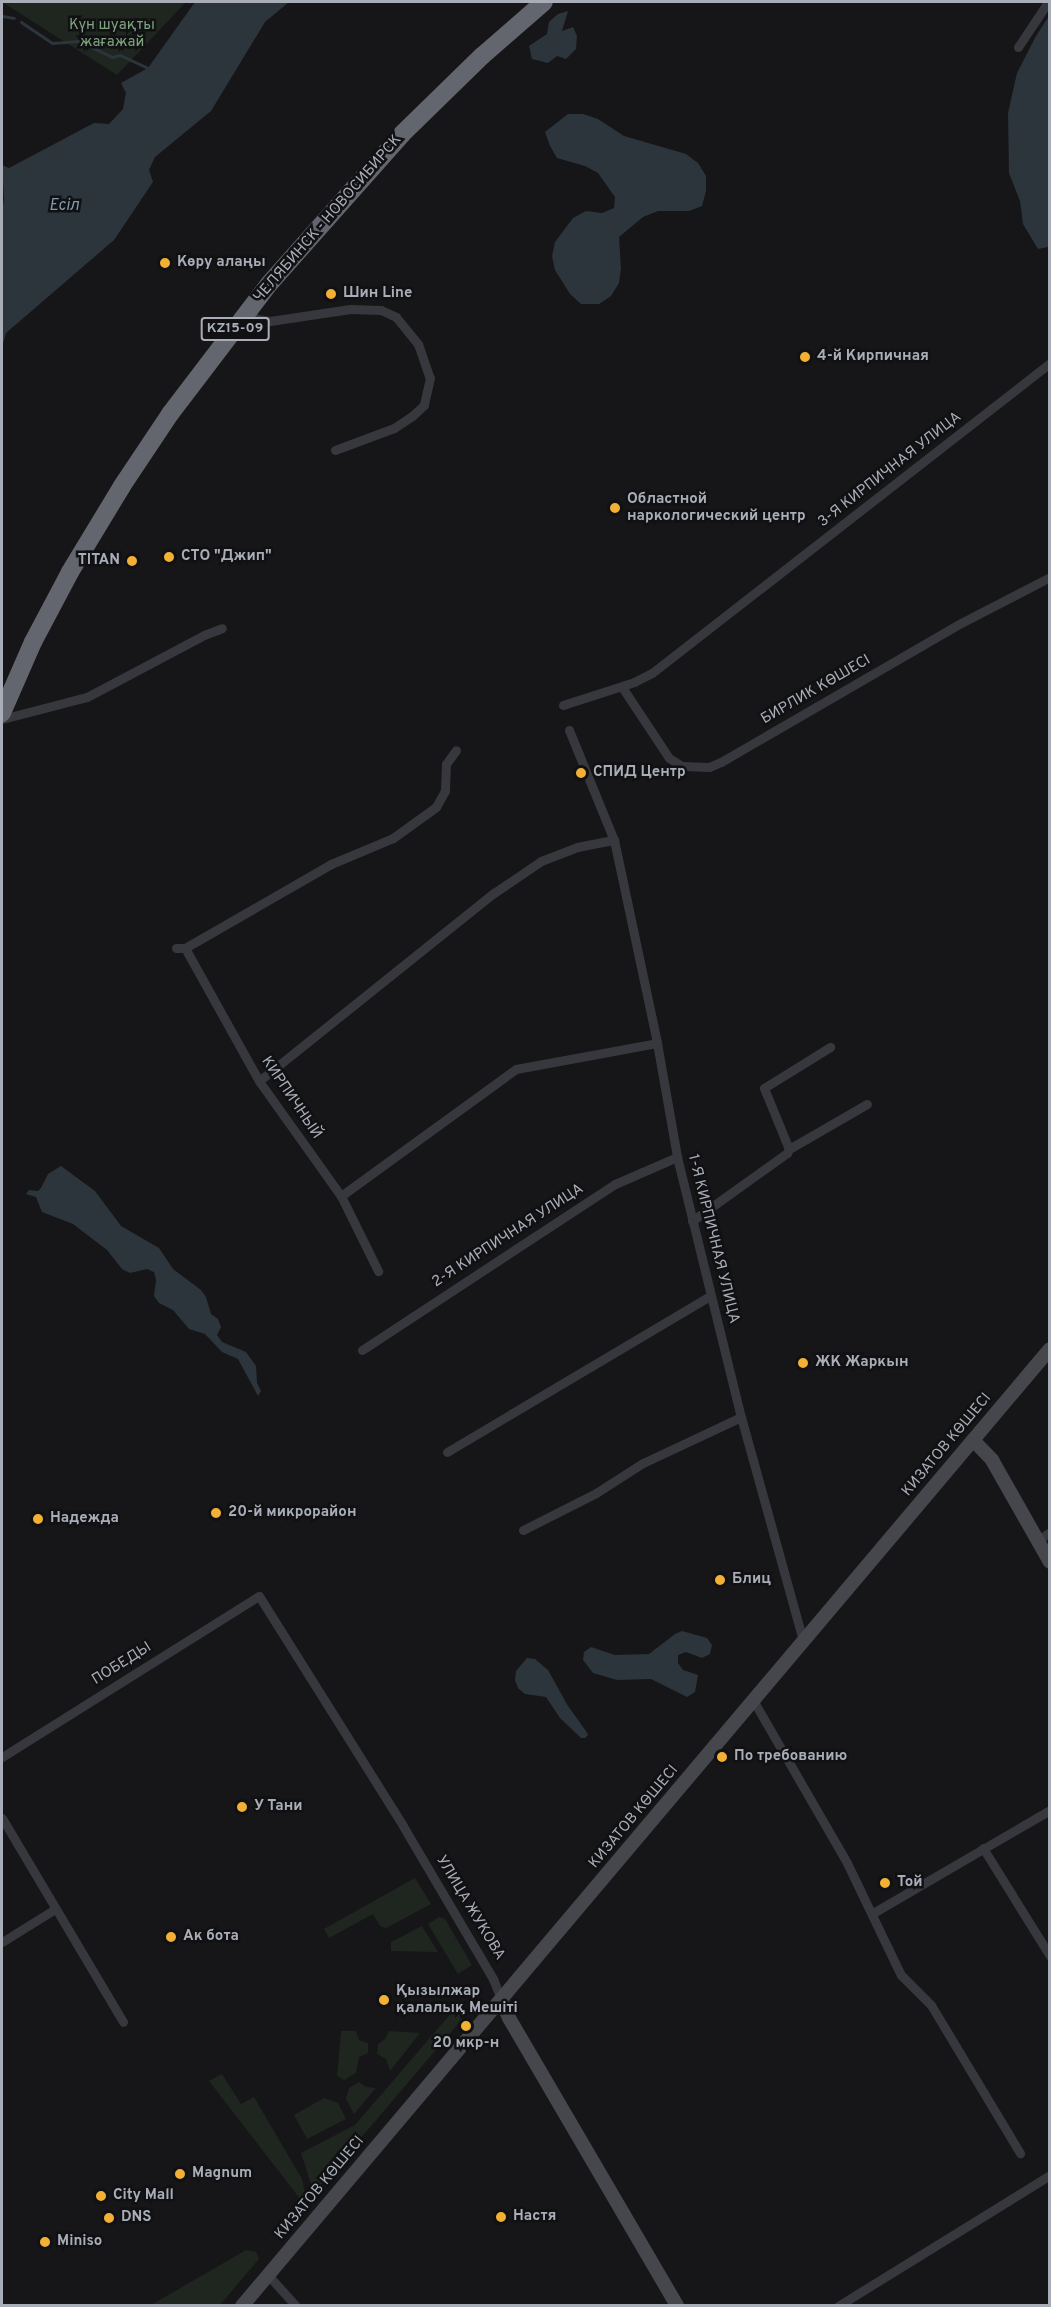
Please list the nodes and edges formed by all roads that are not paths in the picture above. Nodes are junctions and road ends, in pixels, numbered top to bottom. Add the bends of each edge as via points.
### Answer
1 (544, 2) edge
2 (1048, 2) edge
3 (1018, 47) dead end
4 (248, 312) junction
5 (1050, 363) edge
6 (335, 450) dead end
7 (1050, 577) edge
8 (222, 628) dead end
9 (622, 687) junction
10 (564, 705) dead end
11 (2, 713) edge
12 (2, 719) edge
13 (569, 730) dead end
14 (456, 750) dead end
15 (614, 840) junction
16 (657, 1043) junction
17 (830, 1047) dead end
18 (260, 1081) junction
19 (867, 1104) dead end
20 (789, 1149) junction
21 (677, 1157) junction
22 (341, 1196) junction
23 (692, 1221) junction
24 (378, 1271) dead end
25 (710, 1296) junction
26 (1050, 1349) edge
27 (362, 1350) dead end
28 (741, 1417) junction
29 (973, 1440) junction
30 (447, 1452) dead end
31 (523, 1530) dead end
32 (1050, 1532) edge
33 (1037, 1540) junction
34 (1050, 1562) edge
35 (259, 1596) joint
36 (803, 1640) junction
37 (753, 1700) junction
38 (2, 1757) edge
39 (1050, 1810) edge
40 (2, 1818) edge
41 (983, 1848) junction
42 (55, 1910) junction
43 (873, 1913) junction
44 (2, 1942) edge
45 (1050, 1956) edge
46 (502, 2001) junction
47 (123, 2022) dead end
48 (1020, 2152) dead end
49 (1050, 2175) edge
50 (268, 2275) junction
51 (242, 2306) edge
52 (296, 2306) edge
53 (677, 2306) edge
54 (838, 2306) edge

1 - 4 highway, ЧЕЛЯБИНСК - НОВОСИБИРСК / KZ15-09 via 402,134 294,254
2 - 3 street
4 - 6 street via 257,319 270,321 350,309 381,310 396,318 418,344 430,378 424,405 394,428
4 - 11 highway, ЧЕЛЯБИНСК - НОВОСИБИРСК / KZ15-09 via 170,414 111,505 33,642
5 - 9 street, 3-Я КИРПИЧНАЯ УЛИЦА via 652,673
7 - 9 street, БИРЛИК КӨШЕСІ via 961,623 708,767 682,766 669,758
8 - 12 street via 87,697
9 - 10 street, 3-Я КИРПИЧНАЯ УЛИЦА
13 - 15 street, 1-Я КИРПИЧНАЯ УЛИЦА
14 - 18 street, КИРПИЧНЫЙ via 446,764 445,791 436,807 393,838 331,864 180,948
15 - 16 street, 1-Я КИРПИЧНАЯ УЛИЦА
15 - 18 street via 577,847 541,861 494,893
16 - 21 street, 1-Я КИРПИЧНАЯ УЛИЦА
16 - 22 street via 516,1069
17 - 20 street via 764,1088
18 - 22 street, КИРПИЧНЫЙ
19 - 20 street
20 - 23 street
21 - 23 street, 1-Я КИРПИЧНАЯ УЛИЦА
21 - 27 street, 2-Я КИРПИЧНАЯ УЛИЦА via 615,1184
22 - 24 street, КИРПИЧНЫЙ
23 - 25 street, 1-Я КИРПИЧНАЯ УЛИЦА
25 - 28 street, 1-Я КИРПИЧНАЯ УЛИЦА
25 - 30 street
26 - 29 main road, КИЗАТОВ КӨШЕСІ
28 - 31 street via 643,1463 597,1493
28 - 36 street, 1-Я КИРПИЧНАЯ УЛИЦА
29 - 33 main road via 992,1460
29 - 36 main road, КИЗАТОВ КӨШЕСІ
32 - 33 street
33 - 34 main road
35 - 38 street, ПОБЕДЫ
35 - 46 street, УЛИЦА ЖУКОВА via 403,1826
36 - 37 main road, КИЗАТОВ КӨШЕСІ
37 - 43 street
37 - 46 main road, КИЗАТОВ КӨШЕСІ
39 - 41 street
40 - 42 street
41 - 43 street
41 - 45 street
42 - 44 street
42 - 47 street
43 - 48 street via 901,1975 931,2005
46 - 50 main road, КИЗАТОВ КӨШЕСІ
46 - 53 main road, УЛИЦА ЖУКОВА via 514,2028
49 - 54 street
50 - 51 main road, КИЗАТОВ КӨШЕСІ
50 - 52 street

